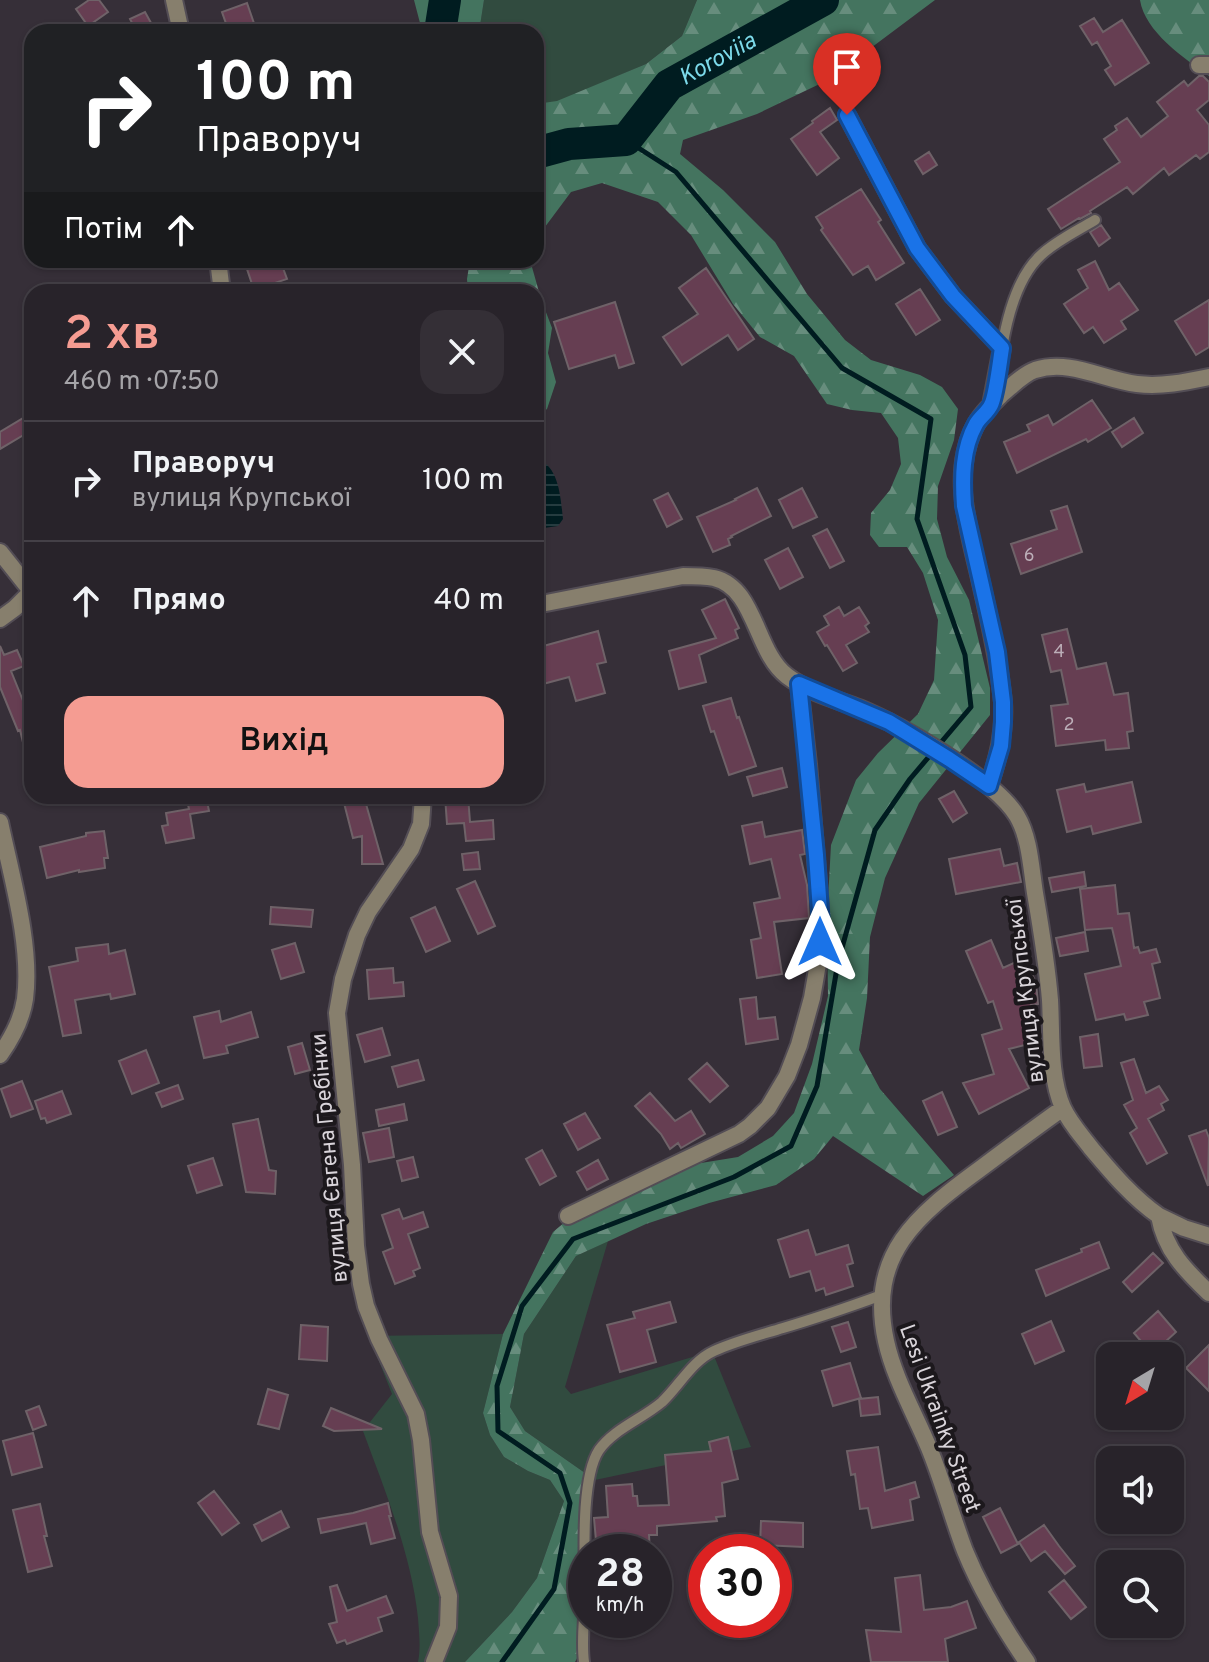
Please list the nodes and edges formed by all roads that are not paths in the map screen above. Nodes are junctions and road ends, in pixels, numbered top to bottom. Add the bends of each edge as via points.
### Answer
1 (174, 0) edge
2 (179, 24) edge
3 (847, 115) dead end
4 (1095, 220) dead end
5 (1002, 348) junction
6 (1209, 377) edge
7 (991, 405) junction
8 (0, 552) edge
9 (24, 581) edge
10 (24, 599) edge
11 (544, 603) edge
12 (0, 619) edge
13 (799, 684) junction
14 (989, 786) junction
15 (422, 804) edge
16 (0, 822) edge
17 (0, 1055) edge
18 (1063, 1108) junction
19 (568, 1216) dead end
20 (1159, 1216) junction
21 (1209, 1236) edge
22 (1209, 1293) edge
23 (882, 1295) junction
24 (434, 1662) edge
25 (584, 1662) edge
26 (1027, 1662) edge

1 - 2 street
3 - 5 street via 923,257
4 - 5 lane via 1034,263 1010,312
5 - 7 street
6 - 7 street via 1149,385 1074,368 1040,369 1025,375
7 - 14 street via 968,442 963,487 1003,702 1001,746
8 - 9 street
10 - 12 street
11 - 13 street via 683,576 712,577 732,587 774,663
13 - 14 street, вулиця Крупської via 889,722
13 - 19 street via 821,925 812,998 787,1076 768,1108 739,1134
14 - 18 street, вулиця Крупської via 1017,816 1024,836 1044,944 1054,1066
15 - 24 street, вулиця Євгена Гребінки via 411,849 357,935 337,1013 361,1284 379,1339 416,1414 430,1532 449,1596 448,1627
16 - 17 street via 22,930 26,979 22,1013
18 - 20 street, вулиця Крупської via 1123,1185
18 - 23 street, Lesi Ukrainky Street via 919,1217 893,1257
20 - 21 street
20 - 22 street, вулиця Крупської via 1172,1252
23 - 25 lane via 707,1354 660,1404 601,1448 587,1503
23 - 26 street, Lesi Ukrainky Street via 889,1353 965,1552

